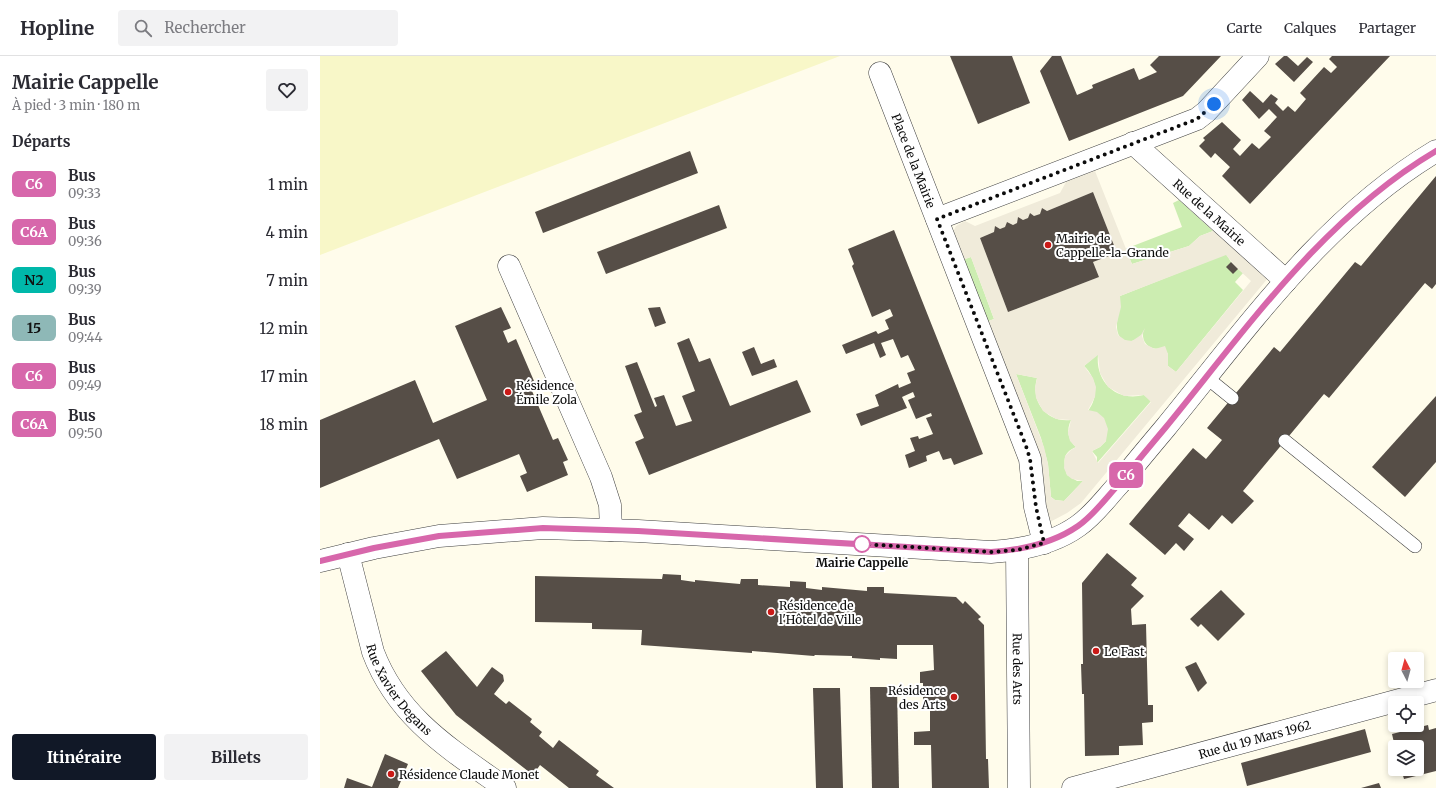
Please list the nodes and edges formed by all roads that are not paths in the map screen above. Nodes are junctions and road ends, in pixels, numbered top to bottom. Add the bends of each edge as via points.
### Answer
1 (1258, 56) edge
2 (880, 73) dead end
3 (1133, 143) junction
4 (1436, 151) edge
5 (937, 219) junction
6 (509, 266) dead end
7 (1286, 281) junction
8 (1206, 377) junction
9 (1232, 398) dead end
10 (1285, 441) dead end
11 (611, 530) junction
12 (1044, 543) junction
13 (1414, 546) dead end
14 (1017, 550) junction
15 (348, 554) junction
16 (320, 561) edge
17 (1436, 690) edge
18 (505, 788) edge
19 (1020, 788) edge
20 (1073, 788) edge

1 - 3 street via 1197,119
2 - 5 street, Place de la Mairie
3 - 5 street
3 - 7 street, Rue de la Mairie
4 - 7 street via 1365,201 1328,235
5 - 12 street, Place de la Mairie via 1026,446
6 - 11 street via 601,477 610,505
7 - 8 street
8 - 9 lane
8 - 12 street via 1088,518 1078,526
10 - 13 lane
11 - 14 street via 977,551
11 - 15 street via 543,528 462,533
12 - 14 street
14 - 19 street, Rue des Arts
15 - 16 street
15 - 18 street, Rue Xavier Degans via 373,652 397,698 442,743
17 - 20 street, Rue du 19 Mars 1962

